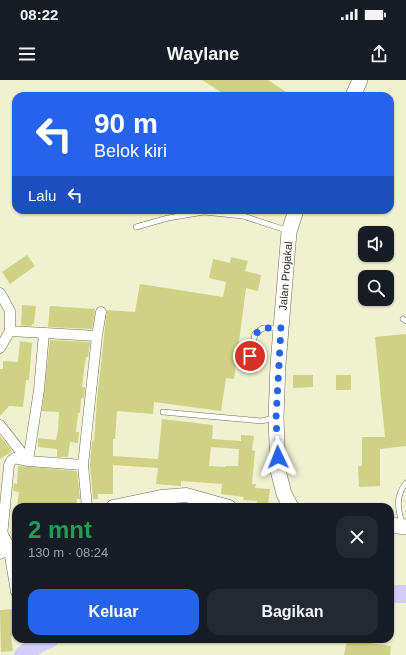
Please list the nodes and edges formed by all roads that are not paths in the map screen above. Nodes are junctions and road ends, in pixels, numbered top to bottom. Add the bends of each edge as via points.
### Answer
1 (360, 80) edge
2 (355, 92) edge
3 (192, 214) edge
4 (224, 214) edge
5 (295, 214) edge
6 (136, 227) dead end
7 (290, 232) junction
8 (0, 293) edge
9 (101, 312) dead end
10 (281, 328) junction
11 (10, 331) junction
12 (44, 333) junction
13 (97, 336) junction
14 (0, 348) edge
15 (248, 366) dead end
16 (163, 412) dead end
17 (276, 418) junction
18 (0, 425) edge
19 (28, 461) junction
20 (83, 465) junction
21 (406, 482) edge
22 (87, 503) edge
23 (132, 503) edge
24 (215, 503) edge
25 (290, 503) edge
26 (400, 526) edge
27 (1, 534) edge
28 (8, 550) edge
29 (12, 571) edge

1 - 2 main road
3 - 6 lane
4 - 7 lane via 243,216
5 - 7 main road, Jalan Projakal
7 - 10 main road, Jalan Projakal
8 - 11 street via 10,311
9 - 13 street
10 - 15 lane via 263,328 255,334
10 - 17 main road, Jalan Projakal
11 - 12 street
11 - 14 street
12 - 13 street
12 - 19 street via 39,390
13 - 20 street
16 - 17 lane via 260,421
17 - 25 main road, Jalan Projakal via 278,470 284,494
18 - 19 street
19 - 20 street
19 - 27 street via 14,458 9,465
20 - 22 street
21 - 26 lane via 397,505
23 - 24 street via 186,495
27 - 28 street
28 - 29 street

